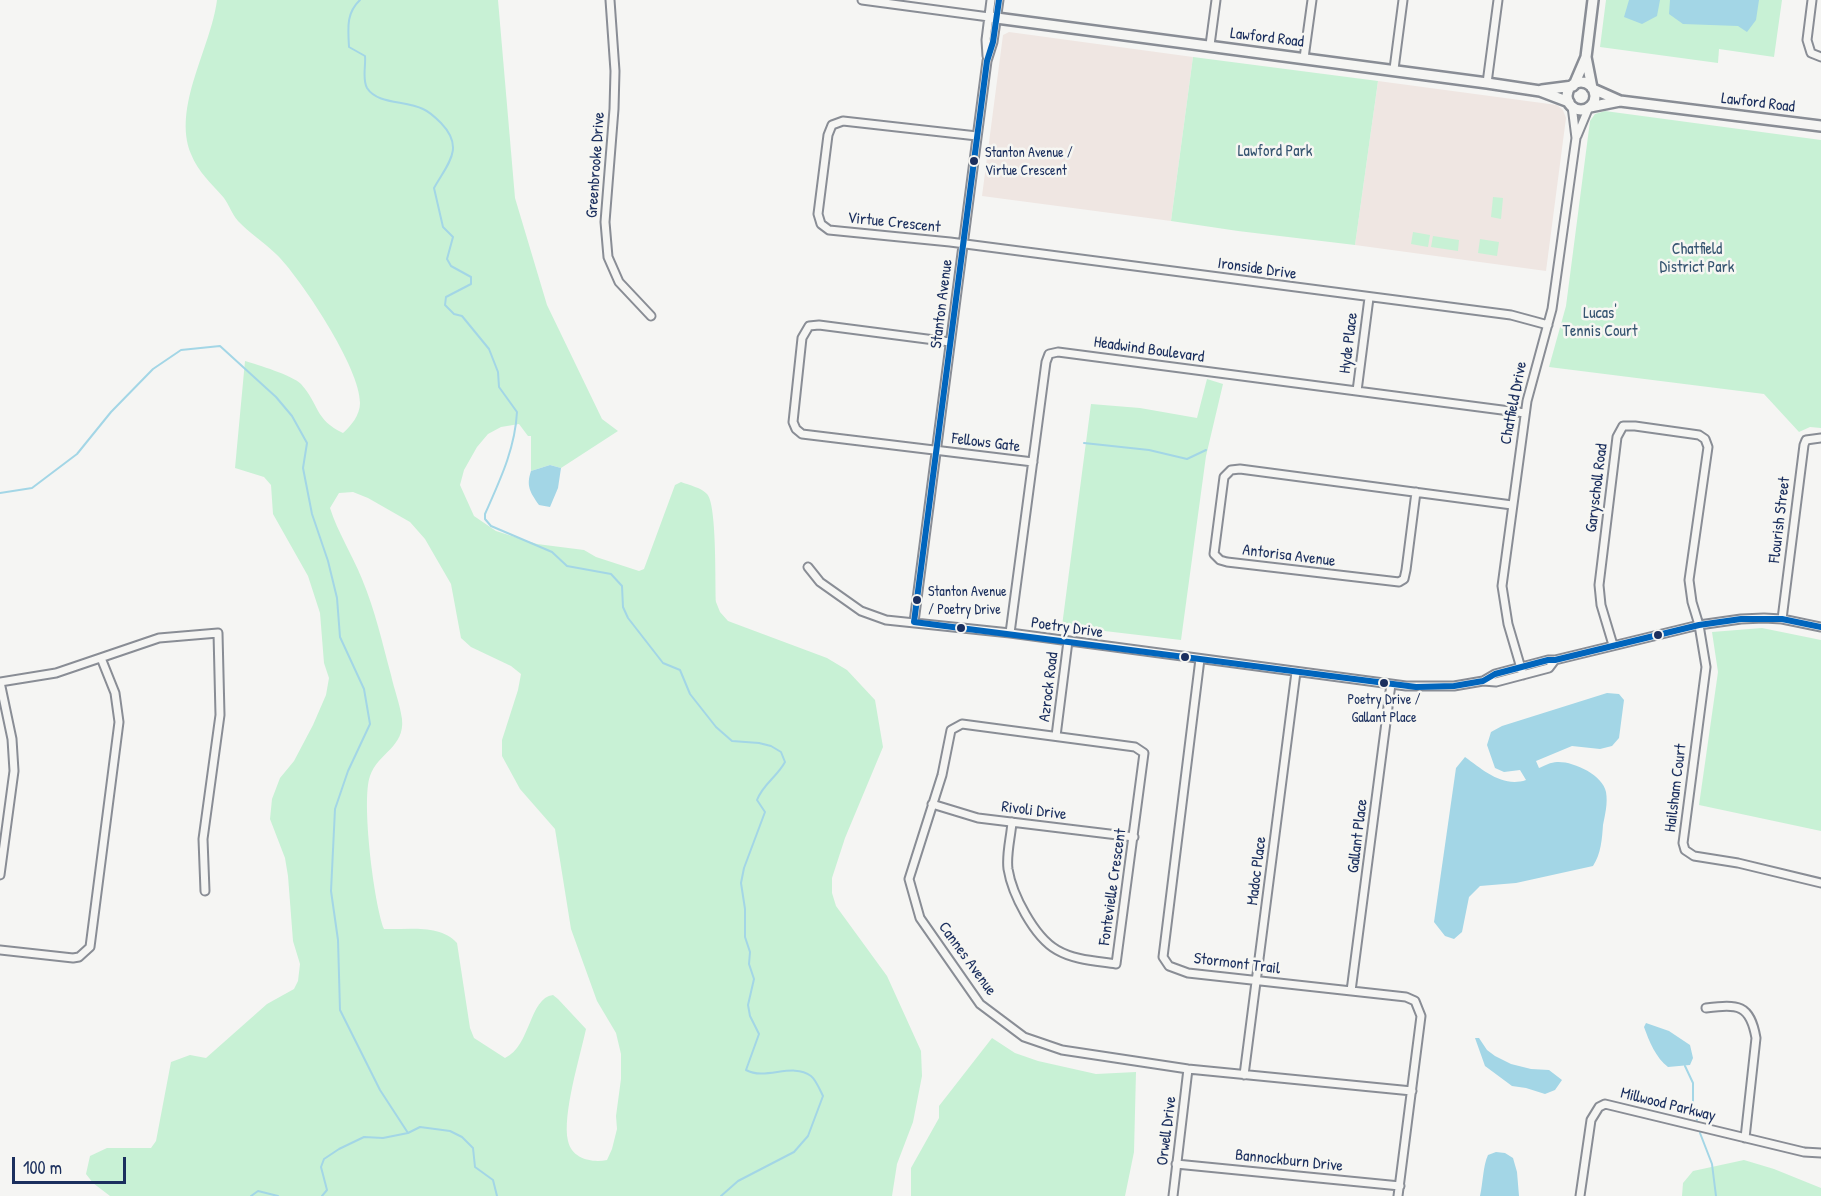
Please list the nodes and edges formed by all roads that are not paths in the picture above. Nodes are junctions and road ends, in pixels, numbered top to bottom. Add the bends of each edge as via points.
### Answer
1 (610, 0) edge
2 (862, 0) edge
3 (991, 0) edge
4 (999, 0) edge
5 (1216, 0) edge
6 (1312, 0) edge
7 (1403, 0) edge
8 (1498, 0) edge
9 (1593, 0) edge
10 (1812, 0) edge
11 (993, 18) junction
12 (1210, 45) junction
13 (1586, 57) junction
14 (1821, 57) edge
15 (1305, 58) junction
16 (1394, 69) junction
17 (1487, 83) junction
18 (1573, 85) junction
19 (1592, 89) junction
20 (1540, 91) junction
21 (1620, 101) junction
22 (1570, 104) junction
23 (1590, 107) junction
24 (1821, 126) edge
25 (977, 135) junction
26 (1576, 138) junction
27 (963, 244) junction
28 (1369, 298) junction
29 (651, 316) dead end
30 (1548, 325) junction
31 (950, 342) junction
32 (1357, 391) junction
33 (1525, 413) junction
34 (1821, 438) edge
35 (937, 450) junction
36 (1033, 462) junction
37 (1416, 492) junction
38 (1512, 505) junction
39 (808, 567) dead end
40 (1782, 619) junction
41 (914, 622) junction
42 (1700, 625) junction
43 (1821, 627) edge
44 (1011, 633) junction
45 (1068, 641) junction
46 (1613, 645) junction
47 (101, 658) junction
48 (1200, 659) junction
49 (1522, 671) junction
50 (1296, 672) junction
51 (0, 682) edge
52 (1391, 684) junction
53 (1056, 736) junction
54 (1144, 753) joint
55 (932, 804) junction
56 (1012, 822) junction
57 (1134, 837) junction
58 (0, 875) edge
59 (1821, 883) edge
60 (205, 891) dead end
61 (0, 950) edge
62 (1256, 981) junction
63 (1351, 991) junction
64 (1706, 1008) dead end
65 (1188, 1068) junction
66 (1244, 1075) junction
67 (1412, 1091) junction
68 (1745, 1138) junction
69 (1821, 1153) edge
70 (1176, 1164) junction
71 (1400, 1186) junction
72 (1173, 1196) edge
73 (1398, 1196) edge
74 (1580, 1196) edge

1 - 29 street, Greenbrooke Drive via 615,71 605,222 608,256 619,282
2 - 11 street
3 - 11 street, Stanton Avenue
4 - 11 street, Stanton Avenue
5 - 12 street
6 - 15 street
7 - 16 street
8 - 17 street
9 - 13 street
10 - 14 street via 1807,45 1811,53
11 - 12 street, Lawford Road
11 - 25 street, Stanton Avenue via 993,42
12 - 15 street, Lawford Road
13 - 18 street
13 - 19 street
15 - 16 street, Lawford Road
16 - 17 street, Lawford Road
17 - 20 street, Lawford Road
18 - 19 street via 1583,83
18 - 20 street, Lawford Road
18 - 22 street via 1568,94
19 - 21 street, Lawford Road
19 - 23 street via 1595,97
20 - 22 street, Lawford Road
21 - 23 street, Lawford Road
21 - 24 street, Lawford Road
22 - 23 street via 1581,110
22 - 26 street, Chatfield Drive
23 - 26 street, Chatfield Drive
25 - 27 street, Stanton Avenue
25 - 27 street, Virtue Crescent via 843,121 832,125 828,135 818,214 824,228
26 - 30 street, Chatfield Drive
27 - 28 street, Ironside Drive
27 - 31 street, Stanton Avenue
28 - 30 street, Ironside Drive via 1511,315
28 - 32 street, Hyde Place
30 - 33 street, Chatfield Drive
31 - 35 street, Stanton Avenue
31 - 35 street, Fellows Gate via 819,325 809,326 802,338 795,429 802,434
32 - 33 street, Headwind Boulevard
32 - 36 street, Headwind Boulevard via 1058,352 1049,354 1046,362
33 - 38 street, Chatfield Drive
34 - 40 street, Flourish Street via 1809,438 1804,445
35 - 36 street, Fellows Gate
35 - 41 street, Stanton Avenue
36 - 44 street, Headwind Boulevard
37 - 37 street, Antorisa Avenue via 1231,470 1224,477 1214,554 1227,562 1399,582 1406,570
37 - 38 street, Antorisa Avenue
38 - 49 street, Chatfield Drive via 1502,586
39 - 41 street, Poetry Drive via 820,582 861,611 886,620
40 - 42 street, Poetry Drive
40 - 43 street, Poetry Drive
41 - 44 street, Poetry Drive
42 - 46 street, Poetry Drive
42 - 46 street, Garyscholl Road via 1689,580 1708,447 1705,439 1699,435 1623,426 1617,436 1599,578 1601,605
42 - 59 street, Hailsham Court via 1706,667 1685,850 1694,856
44 - 45 street, Poetry Drive
45 - 48 street, Poetry Drive
45 - 53 street, Azrock Road
46 - 49 street, Poetry Drive via 1555,660 1549,668
47 - 51 street via 47,675
47 - 60 street via 159,638 218,633 220,715 203,839
47 - 61 street via 117,700 119,722 90,947 73,958
48 - 50 street, Poetry Drive
48 - 62 street, Stormont Trail via 1163,957 1169,966 1188,973
49 - 52 street, Poetry Drive via 1496,682 1416,687
50 - 52 street, Poetry Drive
50 - 62 street, Madoc Place
51 - 58 street via 14,771
52 - 63 street, Gallant Place
53 - 54 street, Cannes Avenue via 1135,747
53 - 55 street, Cannes Avenue via 962,724 951,730
54 - 57 street, Fontevielle Crescent
55 - 56 street, Rivoli Drive via 978,818
55 - 65 street, Cannes Avenue via 909,879 920,918 980,1004 1024,1037 1062,1050
56 - 57 street, Rivoli Drive
56 - 57 street, Fontevielle Crescent via 1008,868 1016,900 1042,938 1057,950 1116,964
62 - 63 street, Stormont Trail
62 - 66 street, Madoc Place
63 - 67 street, Stormont Trail via 1415,1001 1421,1016
64 - 68 street via 1731,1005 1748,1012 1753,1022 1756,1038
65 - 66 street, Cannes Avenue
65 - 70 street, Orwell Drive
66 - 67 street, Cannes Avenue
67 - 71 street, Stormont Trail
68 - 69 street, Millwood Parkway
68 - 74 street, Millwood Parkway via 1605,1104 1592,1120
70 - 71 street, Bannockburn Drive
70 - 72 street, Orwell Drive
71 - 73 street, Stormont Trail

